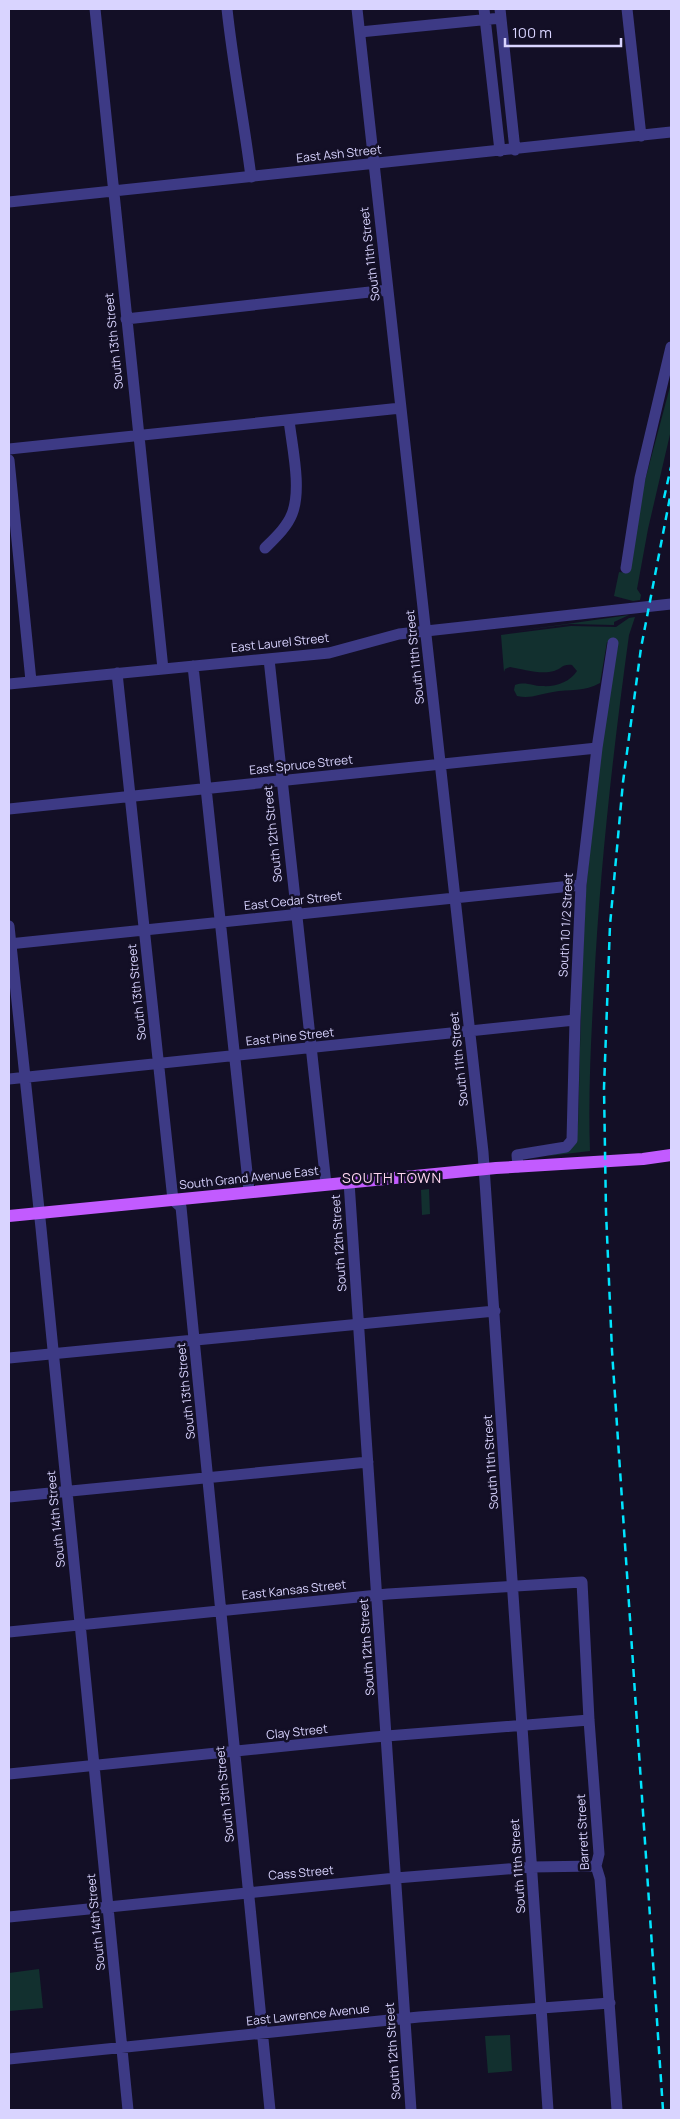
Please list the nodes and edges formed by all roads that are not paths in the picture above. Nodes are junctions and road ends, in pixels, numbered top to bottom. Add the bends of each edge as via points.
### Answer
1 (95, 9) edge
2 (228, 9) edge
3 (357, 9) edge
4 (627, 9) edge
5 (501, 13) edge
6 (485, 14) edge
7 (360, 32) junction
8 (671, 132) edge
9 (641, 136) junction
10 (515, 150) junction
11 (500, 151) junction
12 (374, 164) junction
13 (251, 177) junction
14 (113, 191) junction
15 (9, 202) edge
16 (388, 290) junction
17 (126, 319) junction
18 (671, 347) edge
19 (401, 408) junction
20 (289, 420) junction
21 (138, 436) junction
22 (9, 448) edge
23 (9, 460) edge
24 (266, 548) dead end
25 (626, 568) dead end
26 (671, 604) edge
27 (426, 631) junction
28 (613, 643) dead end
29 (268, 659) junction
30 (193, 666) junction
31 (163, 669) junction
32 (117, 673) junction
33 (31, 681) junction
34 (9, 684) edge
35 (597, 748) junction
36 (440, 765) junction
37 (281, 780) junction
38 (206, 789) junction
39 (129, 797) junction
40 (9, 809) edge
41 (581, 885) junction
42 (455, 897) junction
43 (296, 914) junction
44 (220, 922) junction
45 (9, 926) edge
46 (144, 930) junction
47 (10, 944) edge
48 (574, 1020) junction
49 (470, 1031) junction
50 (311, 1048) junction
51 (235, 1056) junction
52 (159, 1064) junction
53 (24, 1078) junction
54 (9, 1079) edge
55 (671, 1155) edge
56 (518, 1166) junction
57 (485, 1169) junction
58 (349, 1182) junction
59 (326, 1184) junction
60 (249, 1192) junction
61 (173, 1200) junction
62 (40, 1213) junction
63 (9, 1216) edge
64 (495, 1311) junction
65 (359, 1324) junction
66 (194, 1340) junction
67 (54, 1354) junction
68 (9, 1358) edge
69 (368, 1462) junction
70 (208, 1477) junction
71 (67, 1491) junction
72 (9, 1497) edge
73 (582, 1582) joint
74 (513, 1585) junction
75 (377, 1596) junction
76 (221, 1611) junction
77 (80, 1625) junction
78 (9, 1632) edge
79 (589, 1720) junction
80 (523, 1726) junction
81 (386, 1736) junction
82 (235, 1752) junction
83 (94, 1766) junction
84 (9, 1774) edge
85 (596, 1866) junction
86 (532, 1867) junction
87 (396, 1878) junction
88 (249, 1892) junction
89 (108, 1907) junction
90 (9, 1917) edge
91 (610, 2003) junction
92 (542, 2008) junction
93 (405, 2019) junction
94 (262, 2033) junction
95 (122, 2047) junction
96 (9, 2059) edge
97 (128, 2110) edge
98 (270, 2110) edge
99 (411, 2110) edge
100 (548, 2110) edge
101 (617, 2110) edge

1 - 14 street, South 13th Street
2 - 13 street
3 - 7 street, South 11th Street
4 - 9 street
5 - 6 street
5 - 10 street
6 - 7 street
6 - 11 street
7 - 12 street, South 11th Street
8 - 9 street, East Ash Street
9 - 10 street, East Ash Street
10 - 11 street, East Ash Street
11 - 12 street, East Ash Street
12 - 13 street, East Ash Street
12 - 16 street, South 11th Street
13 - 14 street, East Ash Street
14 - 15 street, East Ash Street
14 - 17 street, South 13th Street
16 - 17 street
16 - 19 street, South 11th Street
17 - 21 street, South 13th Street
18 - 25 street via 640,478
19 - 20 street
19 - 27 street, South 11th Street
20 - 21 street
20 - 24 street via 296,498 285,526
21 - 22 street
21 - 31 street, South 13th Street
23 - 33 street
26 - 27 street, East Laurel Street
27 - 29 street, East Laurel Street via 383,637 329,653
27 - 36 street, South 11th Street
28 - 35 street, South 10 1/2 Street
29 - 30 street, East Laurel Street
29 - 37 street, South 12th Street
30 - 31 street, East Laurel Street
30 - 38 street
31 - 32 street, East Laurel Street
32 - 33 street, East Laurel Street
32 - 39 street, South 13th Street
33 - 34 street, East Laurel Street
35 - 36 street, East Spruce Street
35 - 41 street, South 10 1/2 Street
36 - 37 street, East Spruce Street
36 - 42 street, South 11th Street
37 - 38 street, East Spruce Street
37 - 43 street, South 12th Street
38 - 39 street, East Spruce Street
38 - 44 street
39 - 40 street, East Spruce Street
39 - 46 street, South 13th Street
41 - 42 street, East Cedar Street
41 - 48 street, South 10 1/2 Street
42 - 43 street, East Cedar Street
42 - 49 street, South 11th Street
43 - 44 street, East Cedar Street
43 - 50 street, South 12th Street
44 - 46 street, East Cedar Street
44 - 51 street
45 - 47 street, South 14th Street
46 - 47 street, East Cedar Street
46 - 52 street, South 13th Street
47 - 53 street, South 14th Street
48 - 49 street, East Pine Street
48 - 56 street, South 10 1/2 Street via 572,1140 566,1147 517,1155
49 - 50 street, East Pine Street
49 - 57 street, South 11th Street
50 - 51 street, East Pine Street
50 - 59 street, South 12th Street
51 - 52 street, East Pine Street
51 - 60 street
52 - 53 street, East Pine Street
52 - 61 street, South 13th Street
53 - 54 street, East Pine Street
53 - 62 street, South 14th Street
55 - 56 main road, South Grand Avenue East
56 - 57 main road, South Grand Avenue East
57 - 58 main road, South Grand Avenue East
57 - 64 street, South 11th Street
58 - 59 main road, South Grand Avenue East
58 - 65 street, South 12th Street
59 - 60 main road, South Grand Avenue East
60 - 61 main road, South Grand Avenue East
61 - 62 main road, South Grand Avenue East
61 - 66 street, South 13th Street via 181,1207
62 - 63 main road, South Grand Avenue East
62 - 67 street, South 14th Street
64 - 65 street
64 - 74 street, South 11th Street
65 - 66 street
65 - 69 street, South 12th Street
66 - 67 street
66 - 70 street, South 13th Street
67 - 68 street
67 - 71 street, South 14th Street
69 - 70 street
69 - 75 street, South 12th Street
70 - 71 street
70 - 76 street, South 13th Street
71 - 72 street
71 - 77 street, South 14th Street
73 - 74 street, East Kansas Street
73 - 79 street, Barrett Street
74 - 75 street, East Kansas Street
74 - 80 street, South 11th Street
75 - 76 street, East Kansas Street
75 - 81 street, South 12th Street
76 - 77 street, East Kansas Street
76 - 82 street, South 13th Street
77 - 78 street, East Kansas Street
77 - 83 street, South 14th Street
79 - 80 street, Clay Street
79 - 85 street, Barrett Street via 599,1854
80 - 81 street, Clay Street
80 - 86 street, South 11th Street
81 - 82 street, Clay Street
81 - 87 street, South 12th Street
82 - 83 street, Clay Street
82 - 88 street, South 13th Street
83 - 84 street, Clay Street
83 - 89 street, South 14th Street
85 - 86 street, Cass Street
85 - 91 street, Barrett Street via 600,1879
86 - 87 street, Cass Street
86 - 92 street, South 11th Street
87 - 88 street, Cass Street
87 - 93 street, South 12th Street
88 - 89 street, Cass Street
88 - 94 street, South 13th Street
89 - 90 street, Cass Street
89 - 95 street, South 14th Street
91 - 92 street, East Lawrence Avenue
91 - 101 street, Barrett Street
92 - 93 street, East Lawrence Avenue
92 - 100 street, South 11th Street
93 - 94 street, East Lawrence Avenue
93 - 99 street, South 12th Street
94 - 95 street, East Lawrence Avenue
94 - 98 street, South 13th Street
95 - 96 street, East Lawrence Avenue
95 - 97 street, South 14th Street

